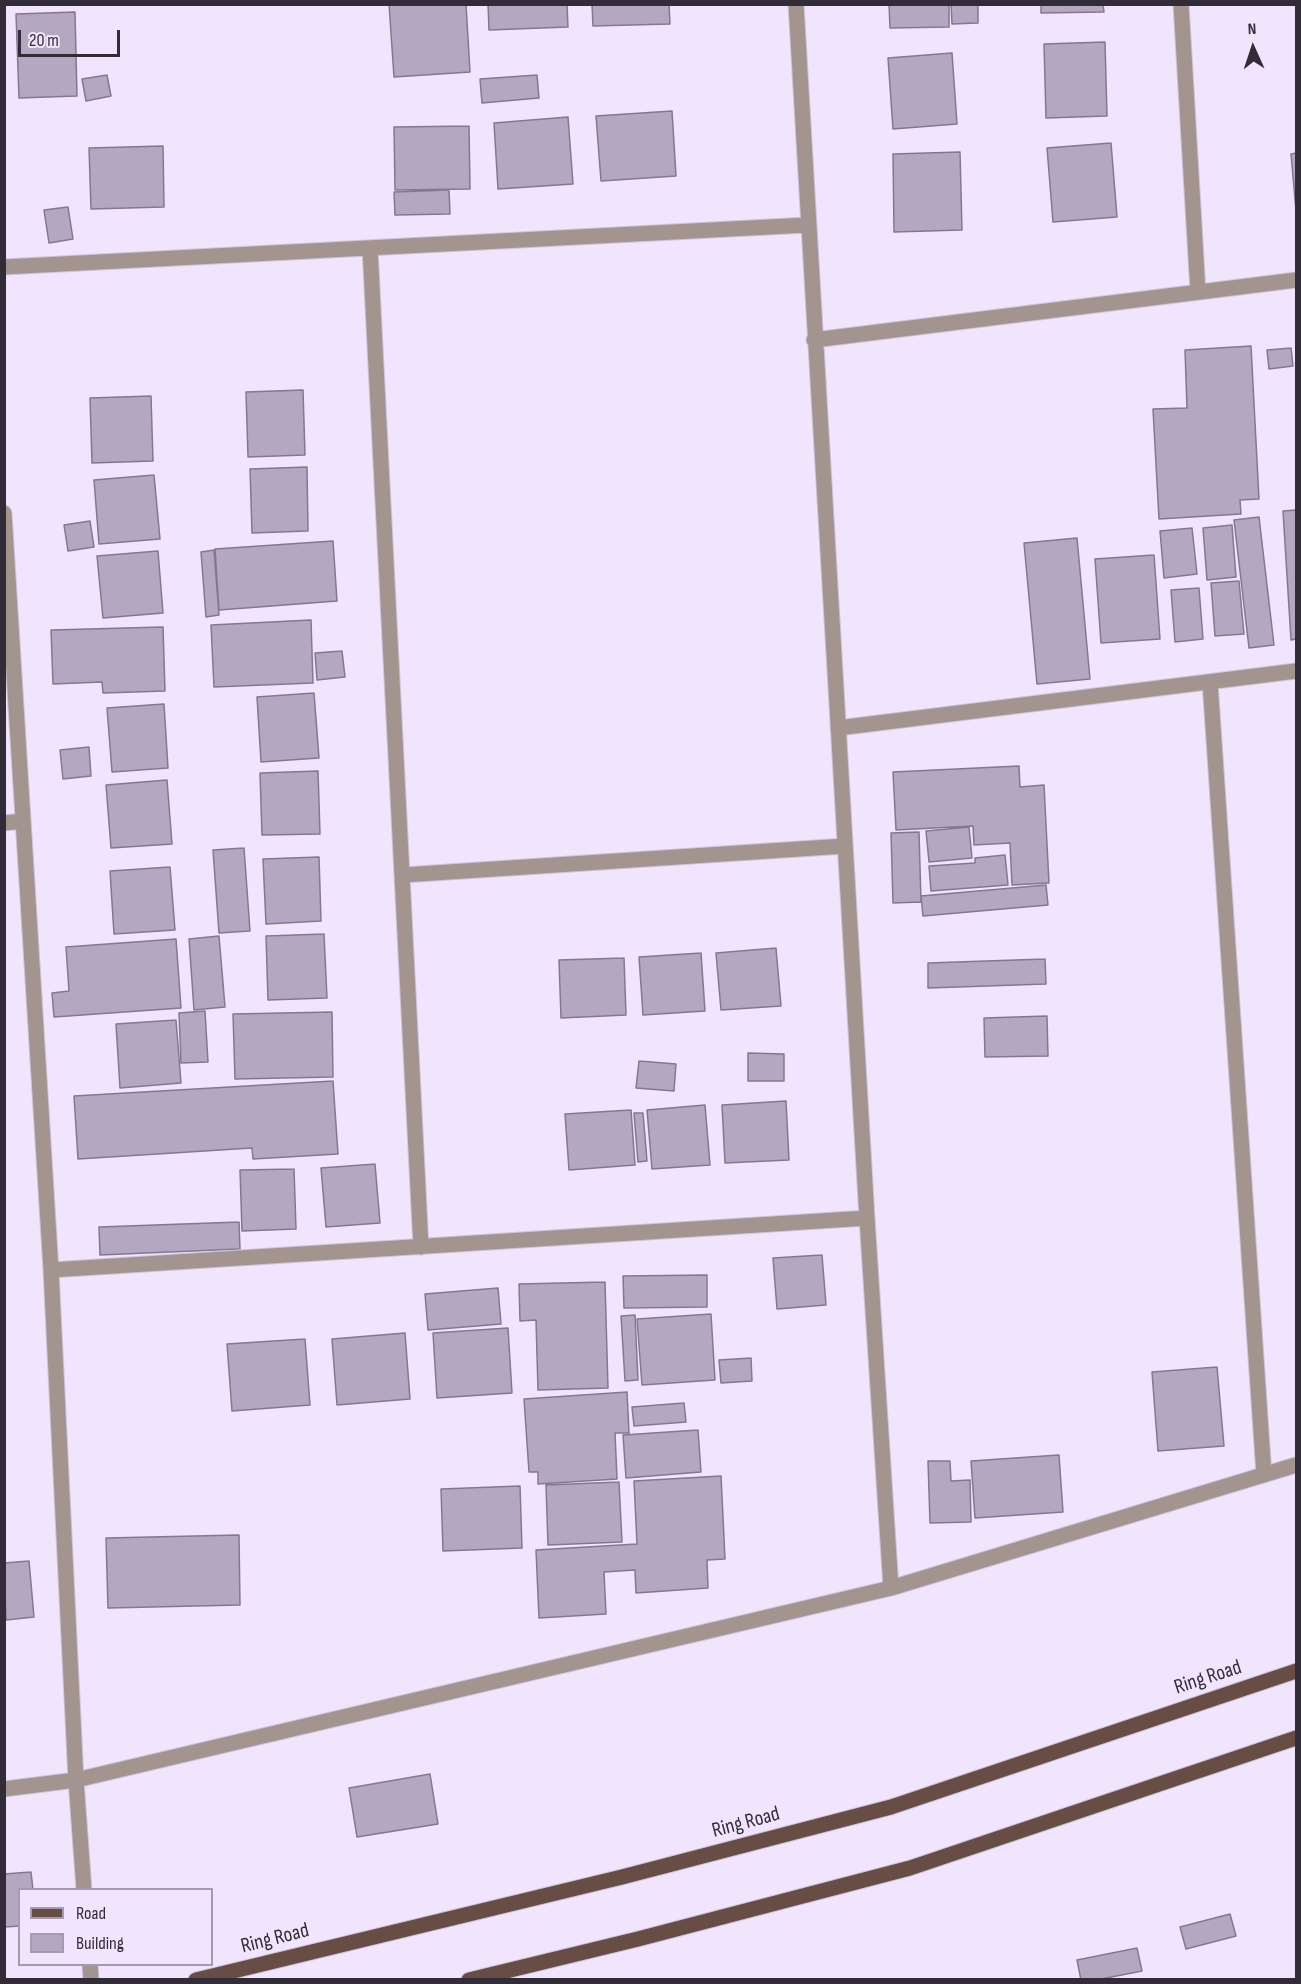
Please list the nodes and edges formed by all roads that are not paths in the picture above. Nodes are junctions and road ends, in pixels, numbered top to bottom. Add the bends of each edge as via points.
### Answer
1 (796, 4) edge
2 (1181, 4) edge
3 (807, 225) junction
4 (370, 248) junction
5 (4, 267) edge
6 (1296, 280) edge
7 (1198, 292) junction
8 (814, 340) junction
9 (4, 513) edge
10 (1296, 671) edge
11 (1210, 682) junction
12 (838, 728) junction
13 (22, 821) junction
14 (4, 823) edge
15 (845, 846) junction
16 (403, 875) junction
17 (867, 1218) junction
18 (421, 1247) junction
19 (51, 1270) junction
20 (1296, 1465) edge
21 (1264, 1475) junction
22 (891, 1588) junction
23 (1296, 1671) edge
24 (1296, 1738) edge
25 (76, 1780) junction
26 (4, 1790) edge
27 (84, 1888) edge
28 (196, 1980) edge
29 (469, 1980) edge

1 - 3 street
2 - 7 street
3 - 4 street
3 - 8 street
4 - 5 street
4 - 16 street
6 - 7 street
7 - 8 street
8 - 12 street
9 - 13 street
10 - 11 street
11 - 12 street
11 - 21 street
12 - 15 street
13 - 14 street
13 - 19 street
15 - 16 street
15 - 17 street
16 - 18 street
17 - 18 street
17 - 22 street
18 - 19 street
19 - 25 street
20 - 21 street
21 - 22 street
22 - 25 street
23 - 28 main road, Ring Road via 891,1807
24 - 29 main road via 910,1868
25 - 26 street
25 - 27 street

